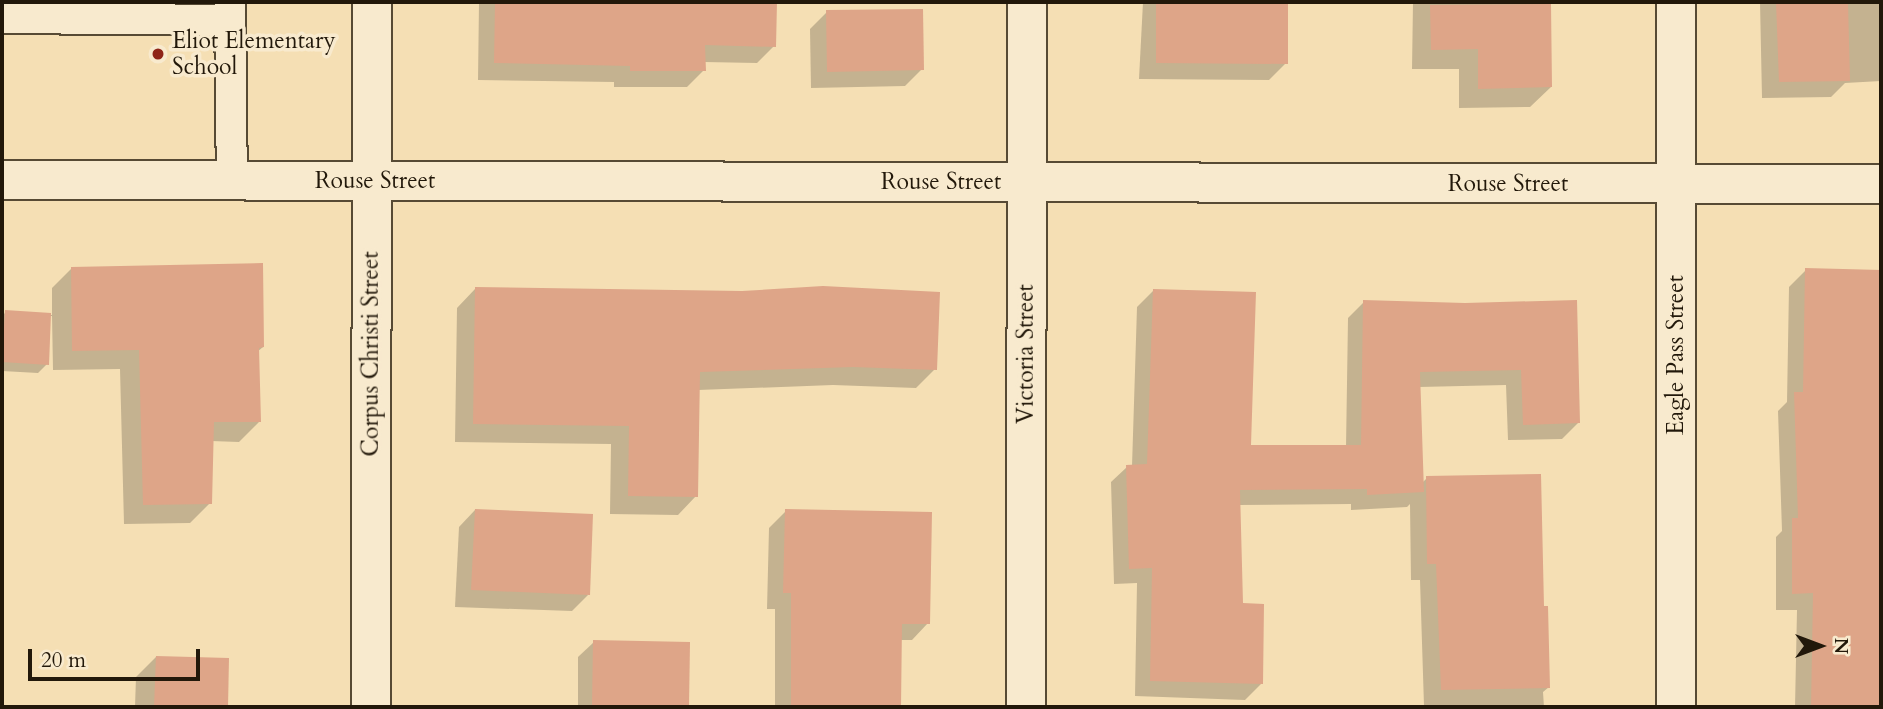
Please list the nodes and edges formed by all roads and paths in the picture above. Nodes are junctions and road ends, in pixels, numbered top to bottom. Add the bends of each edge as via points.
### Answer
1 (372, 2) edge
2 (1027, 2) edge
3 (1676, 2) edge
4 (230, 11) edge
5 (2, 18) edge
6 (2, 180) edge
7 (232, 181) junction
8 (370, 181) junction
9 (1027, 182) junction
10 (1676, 184) junction
11 (1881, 184) edge
12 (371, 707) edge
13 (1026, 707) edge
14 (1676, 707) edge

1 - 8 street, Corpus Christi Street
2 - 9 street, Victoria Street
3 - 10 street, Eagle Pass Street
4 - 5 lane
4 - 7 lane
6 - 7 street, Rouse Street
7 - 8 street, Rouse Street
8 - 9 street, Rouse Street
8 - 12 street, Corpus Christi Street
9 - 10 street, Rouse Street
9 - 13 street, Victoria Street
10 - 11 street, Rouse Street
10 - 14 street, Eagle Pass Street

